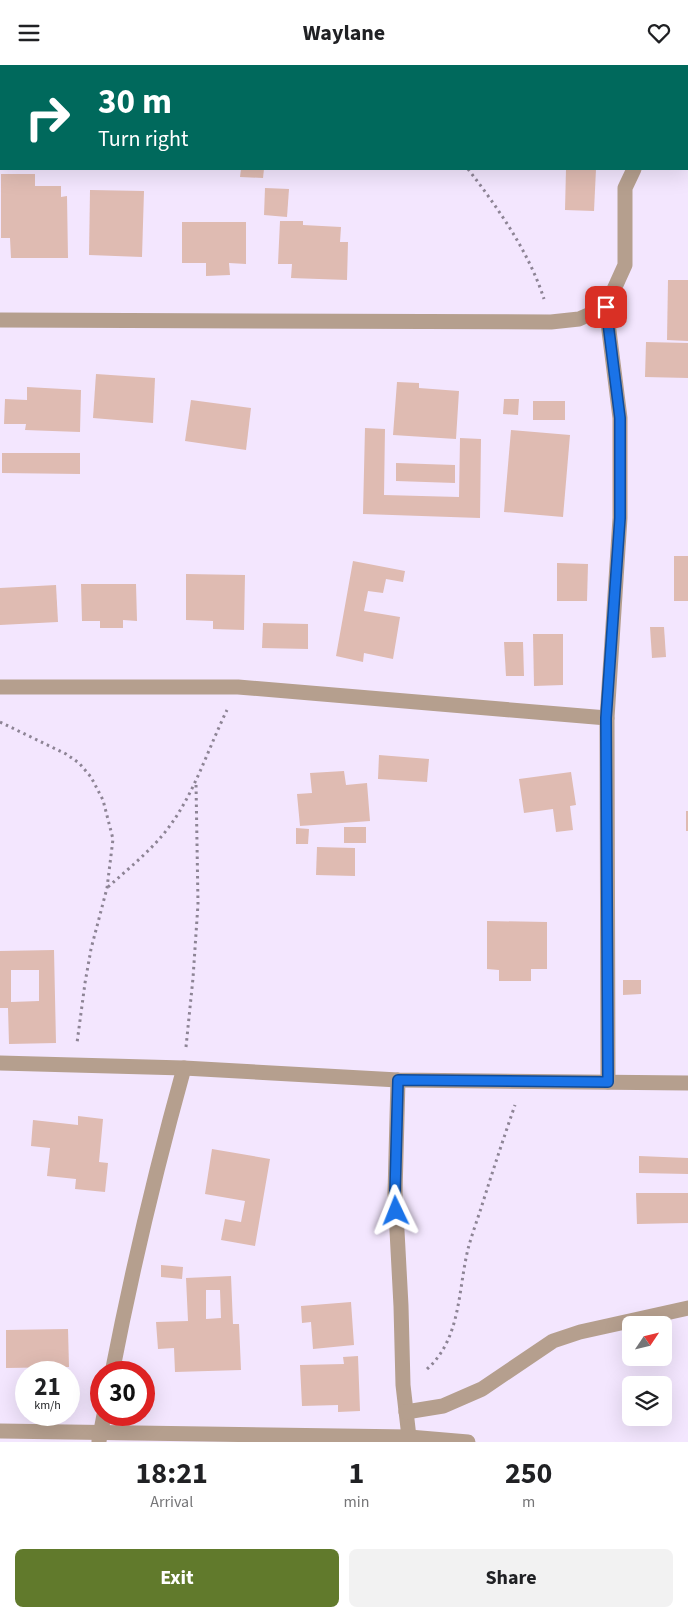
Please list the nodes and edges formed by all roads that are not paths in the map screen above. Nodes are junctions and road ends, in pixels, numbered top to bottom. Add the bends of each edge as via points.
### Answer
1 (634, 170) edge
2 (606, 307) junction
3 (0, 320) edge
4 (0, 687) edge
5 (606, 718) junction
6 (0, 1063) edge
7 (184, 1068) junction
8 (398, 1080) junction
9 (608, 1082) junction
10 (688, 1083) edge
11 (688, 1308) edge
12 (114, 1361) edge
13 (406, 1412) junction
14 (0, 1431) edge
15 (100, 1437) edge
16 (408, 1437) junction
17 (468, 1442) edge

1 - 2 street via 625,188 625,265
2 - 3 street via 579,319 551,322
2 - 5 street via 620,418 620,518
4 - 5 street via 238,687
5 - 9 street
6 - 7 street
7 - 8 street
7 - 12 street via 153,1181
8 - 9 street
8 - 13 street via 395,1193
9 - 10 street
11 - 13 street via 552,1341 482,1389 444,1406
13 - 16 street
14 - 15 street
15 - 16 street
16 - 17 street

